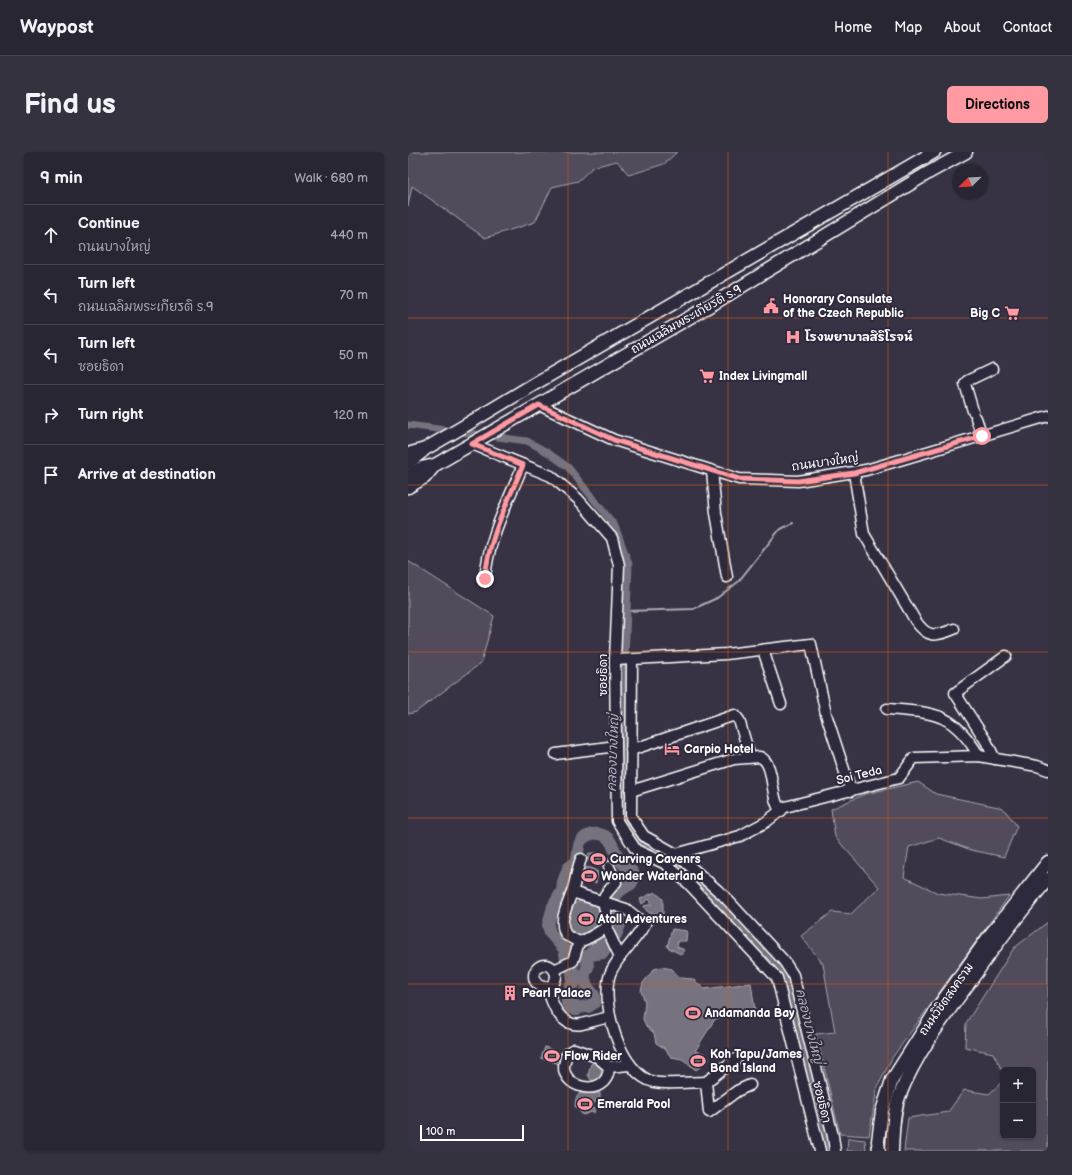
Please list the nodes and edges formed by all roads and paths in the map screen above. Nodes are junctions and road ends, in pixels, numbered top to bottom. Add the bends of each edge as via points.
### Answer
1 (934, 152) edge
2 (966, 152) edge
3 (992, 369) dead end
4 (539, 405) junction
5 (1047, 419) edge
6 (982, 436) junction
7 (472, 444) junction
8 (425, 449) junction
9 (408, 454) edge
10 (408, 464) edge
11 (435, 465) junction
12 (523, 465) junction
13 (712, 471) junction
14 (854, 473) junction
15 (408, 476) edge
16 (408, 487) edge
17 (727, 577) dead end
18 (485, 579) dead end
19 (954, 629) dead end
20 (763, 650) junction
21 (1006, 656) dead end
22 (615, 660) junction
23 (632, 661) junction
24 (781, 704) dead end
25 (887, 709) dead end
26 (616, 746) junction
27 (631, 750) junction
28 (556, 754) dead end
29 (979, 756) junction
30 (750, 757) junction
31 (995, 759) junction
32 (1048, 770) edge
33 (631, 791) junction
34 (850, 791) junction
35 (781, 811) junction
36 (676, 854) junction
37 (581, 859) dead end
38 (1048, 862) edge
39 (609, 867) dead end
40 (700, 873) junction
41 (1048, 879) edge
42 (689, 884) junction
43 (572, 892) junction
44 (605, 901) junction
45 (607, 929) junction
46 (578, 944) junction
47 (619, 955) junction
48 (555, 970) junction
49 (548, 987) junction
50 (610, 1017) junction
51 (738, 1058) dead end
52 (629, 1065) junction
53 (609, 1067) junction
54 (706, 1082) junction
55 (750, 1085) dead end
56 (820, 1151) edge
57 (835, 1151) edge
58 (880, 1151) edge
59 (892, 1151) edge

1 - 8 main road, ถนนเฉลิมพระเกียรติ ร.9
2 - 4 main road, ถนนเฉลิมพระเกียรติ ร.9
3 - 6 street via 965,384
4 - 7 main road, ถนนเฉลิมพระเกียรติ ร.9
4 - 13 street, ถนนบางใหญ่ via 614,440
5 - 6 street, ถนนบางใหญ่
6 - 14 street, ถนนบางใหญ่
7 - 11 main road, ถนนเฉลิมพระเกียรติ ร.9
7 - 12 street, ซอยธิดา
8 - 9 main road, ถนนเฉลิมพระเกียรติ ร.9
8 - 10 main road
11 - 15 main road via 422,468
11 - 16 main road, ถนนเฉลิมพระเกียรติ ร.9 via 425,477
12 - 18 street via 491,542 486,558
12 - 22 street, ซอยธิดา via 551,476 578,499 612,538 619,565
13 - 14 street, ถนนบางใหญ่ via 739,479 798,481
13 - 17 street
14 - 19 street via 864,534 914,620 922,630 930,634 938,635
20 - 23 street
20 - 24 street
20 - 34 street via 811,644 826,714
21 - 31 street via 956,693
22 - 23 street
22 - 26 street, ซอยธิดา
23 - 27 street
25 - 29 street via 928,713 944,718 959,730
26 - 28 street
26 - 42 street, ซอยธิดา via 617,821 636,850 666,864
27 - 30 street via 735,715 739,720
27 - 33 street
29 - 31 street, Soi Teda
29 - 34 street, Soi Teda via 914,758 899,778
30 - 33 street
30 - 35 street via 760,757 766,761 776,805
31 - 32 street, Soi Teda
33 - 36 street via 631,817 644,836
34 - 35 street, Soi Teda
35 - 36 street, Soi Teda via 740,836
36 - 40 street
37 - 43 street
38 - 58 main road, ถนนวิชิตสงคราม via 990,935 939,1006 892,1080 882,1111 878,1141
39 - 44 street via 616,882 605,895
40 - 42 street
40 - 57 street via 784,961 793,975
41 - 59 main road, ถนนวิชิตสงคราม via 949,1009 915,1063 899,1098
42 - 56 street, ซอยธิดา via 777,978
43 - 44 street
43 - 46 street via 564,915 563,928 566,935
44 - 45 street
44 - 47 street via 626,909 645,924
45 - 46 street
45 - 47 street
46 - 48 street via 573,961
47 - 50 street via 610,973 608,984
48 - 49 street via 555,979
48 - 49 street via 546,965 539,967 529,980
49 - 50 street via 560,1017 572,1024 580,1025
50 - 52 street
51 - 54 street
52 - 53 street
52 - 54 street via 639,1075 654,1082
53 - 53 street via 597,1057 574,1049 568,1053 563,1071 566,1077 579,1086 594,1087 607,1080
54 - 55 street via 709,1112 737,1091

